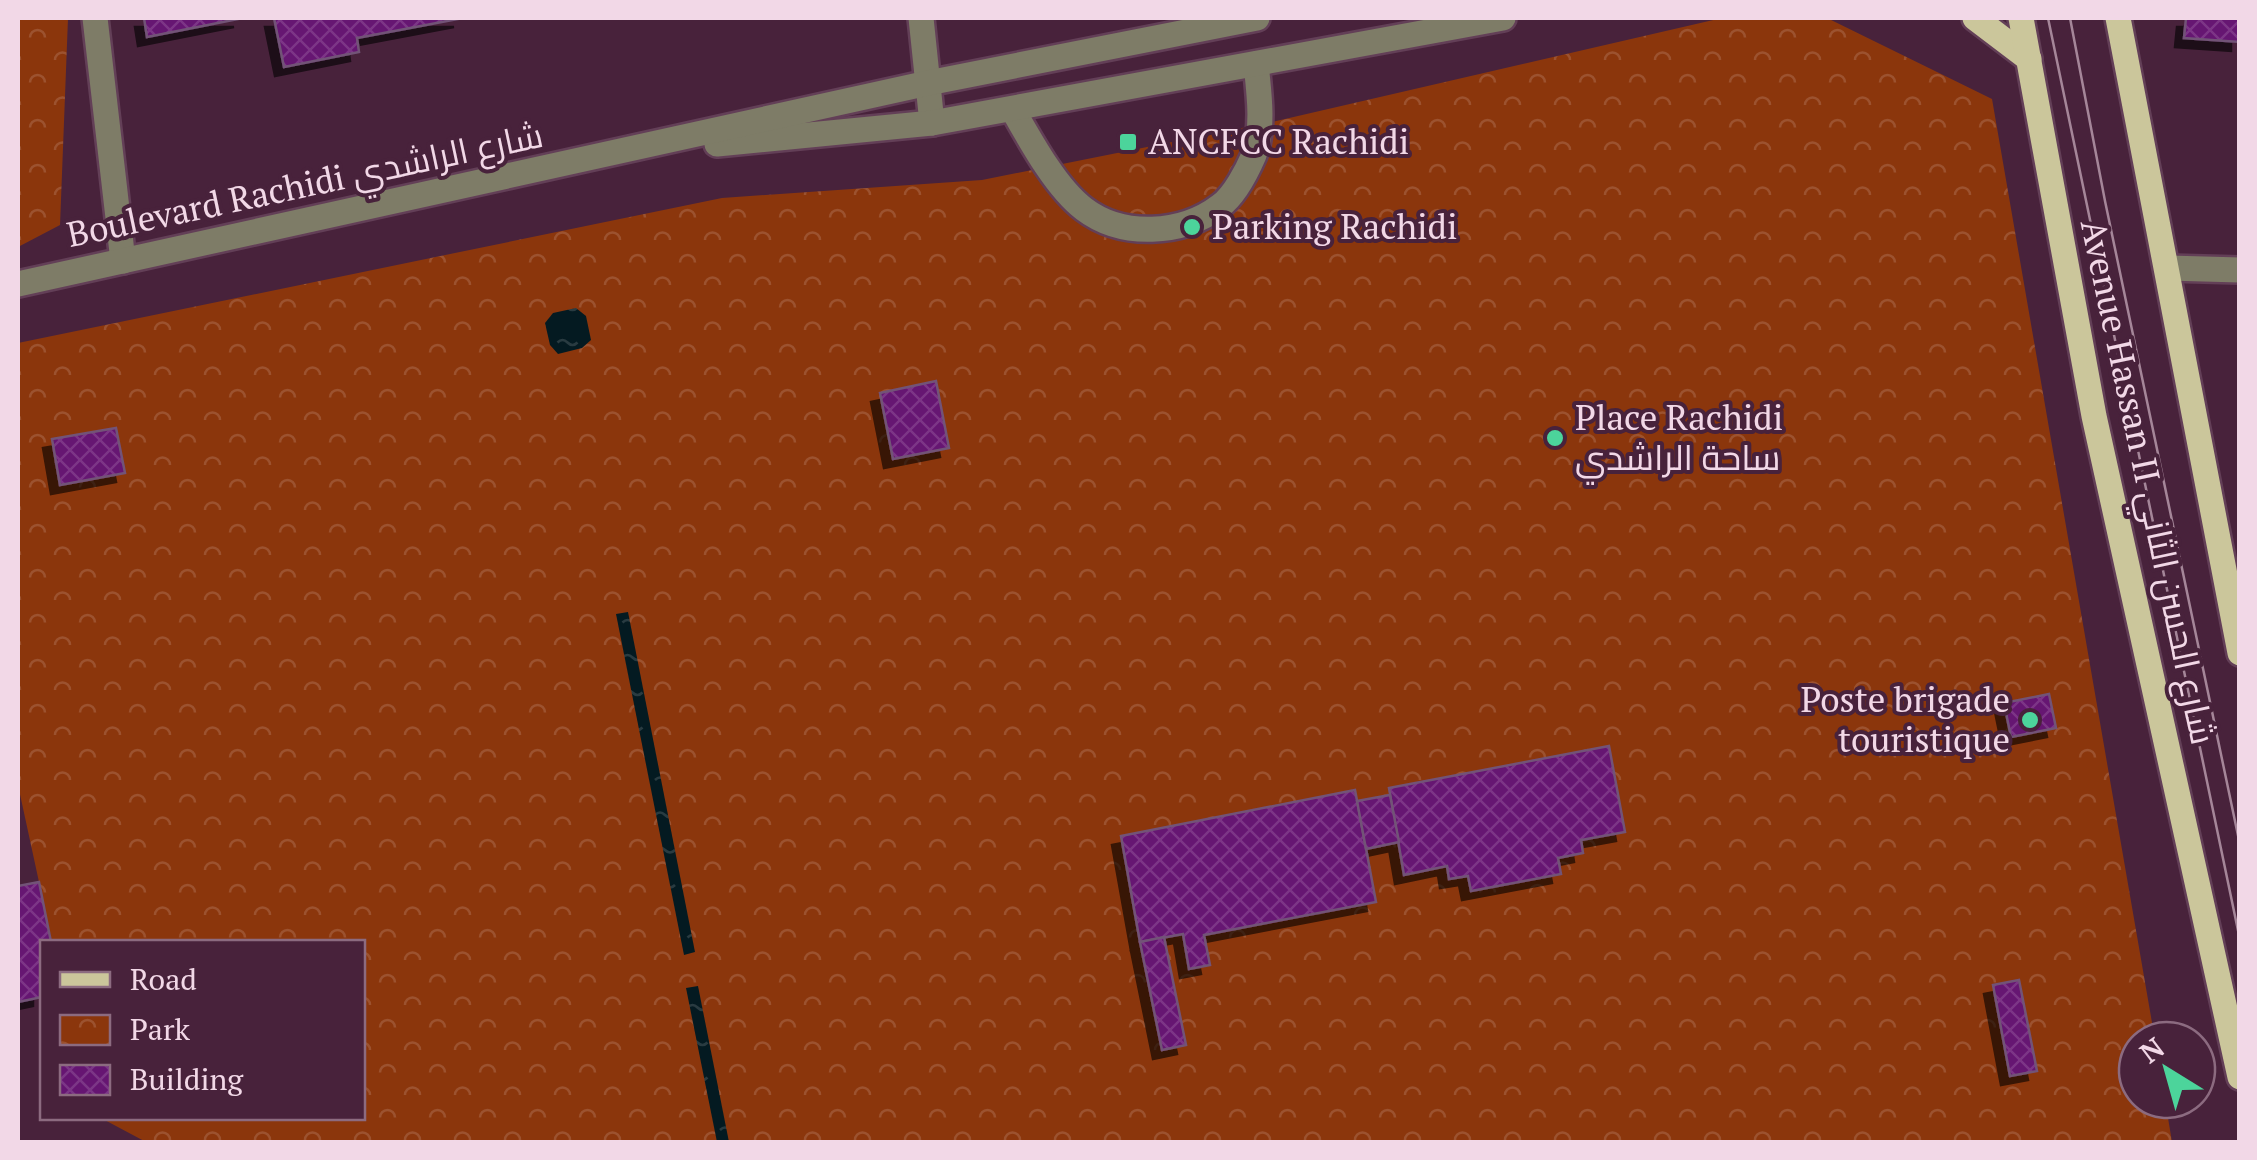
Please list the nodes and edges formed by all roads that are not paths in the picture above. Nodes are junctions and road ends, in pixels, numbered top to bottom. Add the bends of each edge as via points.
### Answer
1 (95, 18) edge
2 (921, 18) edge
3 (1257, 18) edge
4 (1503, 18) edge
5 (1974, 18) edge
6 (2022, 18) edge
7 (2118, 18) edge
8 (2029, 59) junction
9 (1256, 64) junction
10 (928, 83) junction
11 (1013, 110) junction
12 (932, 124) junction
13 (608, 154) junction
14 (123, 261) junction
15 (2168, 268) junction
16 (2240, 270) edge
17 (18, 284) edge
18 (2233, 587) edge
19 (2240, 652) edge
20 (2240, 1077) edge

1 - 14 street
2 - 10 street
3 - 10 street, Boulevard Rachidi شارع الراشدي
4 - 9 street, Boulevard Rachidi شارع الراشدي
5 - 8 main road
6 - 8 main road, Avenue Hassan II شارع الحسن الثاني
7 - 15 main road, Avenue Hassan II شارع الحسن الثاني
8 - 20 main road, Avenue Hassan II شارع الحسن الثاني via 2094,416
9 - 11 street, Boulevard Rachidi شارع الراشدي
9 - 11 street via 1254,155 1222,206 1180,224 1131,230 1084,209
10 - 12 street
10 - 13 street, Boulevard Rachidi شارع الراشدي
11 - 12 street, Boulevard Rachidi شارع الراشدي
12 - 13 street, Boulevard Rachidi شارع الراشدي
13 - 14 street, Boulevard Rachidi شارع الراشدي
14 - 17 street, Boulevard Rachidi شارع الراشدي
15 - 16 street
15 - 18 main road, Avenue Hassan II شارع الحسن الثاني
18 - 19 main road, Avenue Hassan II شارع الحسن الثاني

